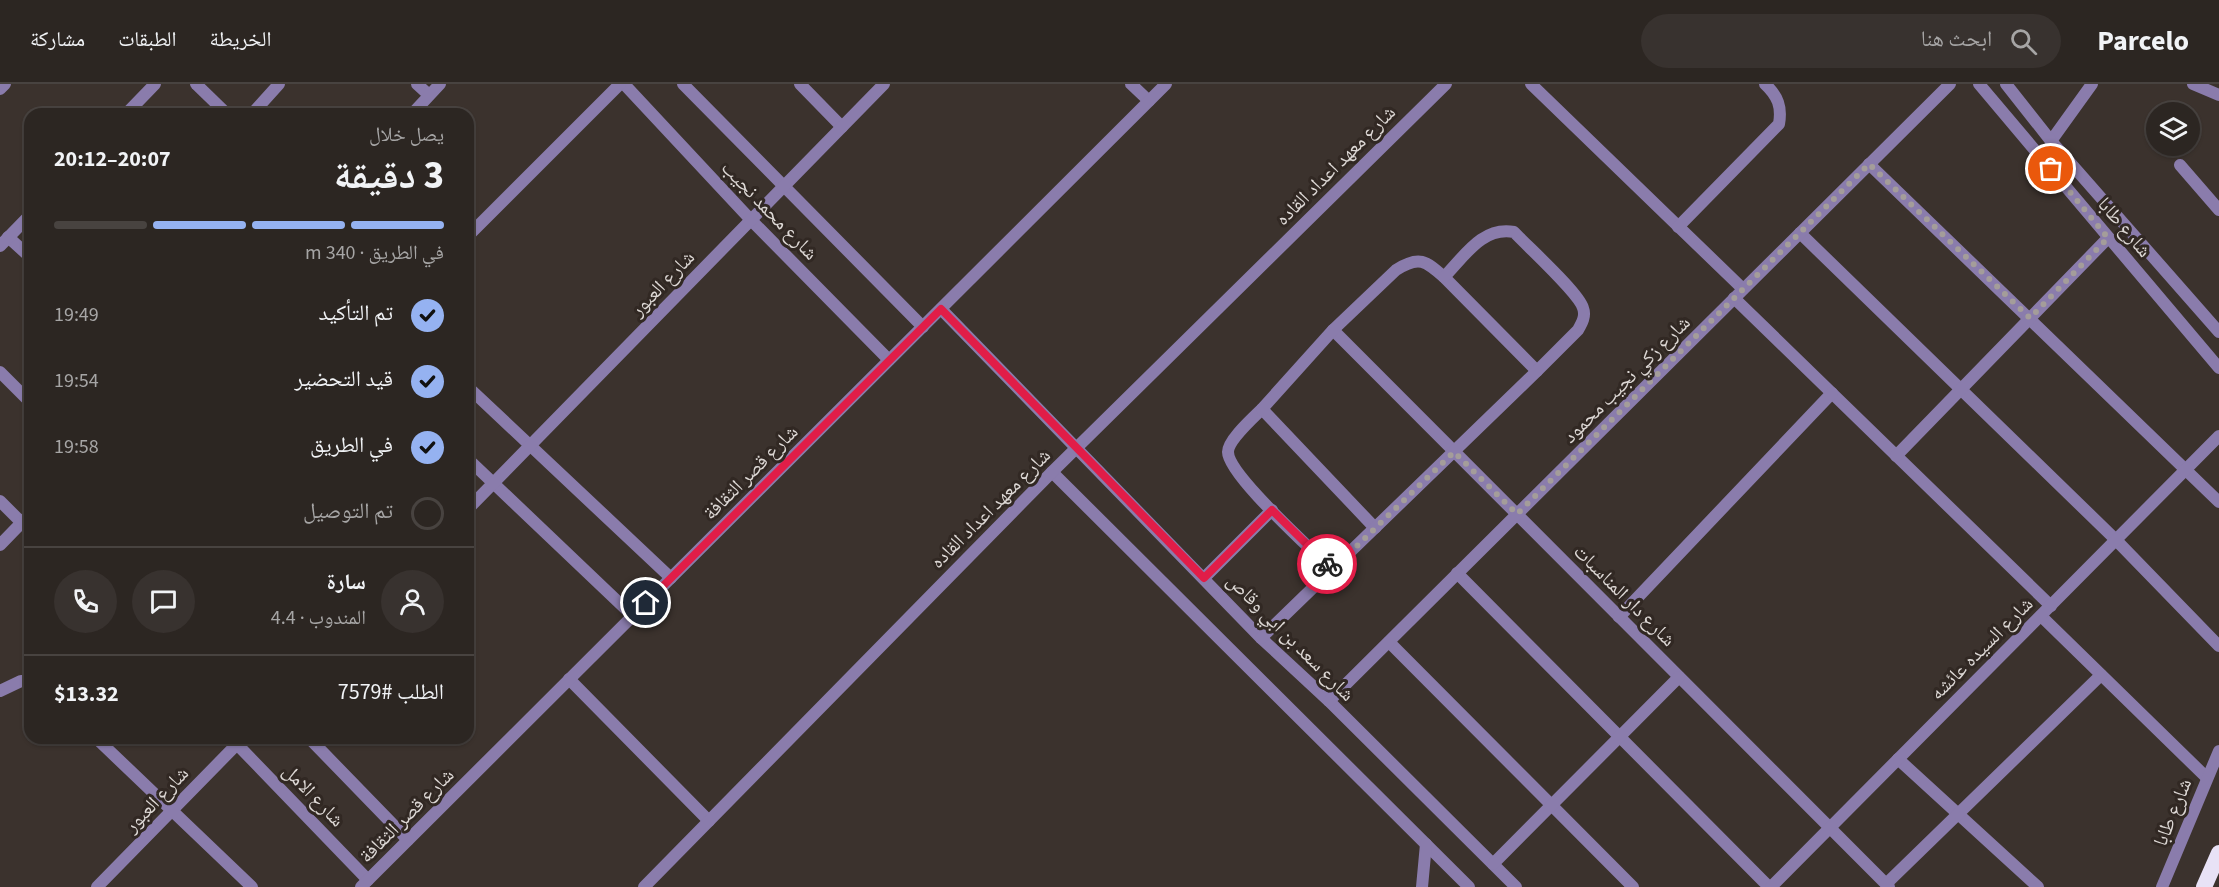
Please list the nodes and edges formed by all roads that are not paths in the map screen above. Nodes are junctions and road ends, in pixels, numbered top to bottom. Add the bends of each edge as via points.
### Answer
1 (5, 84) edge
2 (155, 84) edge
3 (196, 84) edge
4 (279, 84) edge
5 (417, 84) edge
6 (440, 84) edge
7 (622, 84) edge
8 (683, 84) edge
9 (800, 84) edge
10 (884, 84) edge
11 (1131, 84) edge
12 (1166, 84) edge
13 (1446, 84) edge
14 (1531, 84) edge
15 (1765, 84) edge
16 (1950, 84) edge
17 (1979, 84) edge
18 (2007, 84) edge
19 (2092, 84) edge
20 (2193, 84) edge
21 (0, 89) edge
22 (429, 95) junction
23 (2219, 95) edge
24 (1149, 101) junction
25 (132, 108) edge
26 (221, 108) edge
27 (257, 108) edge
28 (417, 108) edge
29 (842, 127) junction
30 (2051, 141) junction
31 (1869, 164) junction
32 (2180, 165) dead end
33 (784, 186) junction
34 (2219, 210) edge
35 (751, 220) junction
36 (24, 221) edge
37 (1678, 227) junction
38 (474, 230) edge
39 (1800, 233) junction
40 (2108, 238) junction
41 (4, 242) edge
42 (24, 254) edge
43 (1444, 277) junction
44 (1739, 294) junction
45 (941, 309) junction
46 (2030, 318) junction
47 (923, 327) junction
48 (1333, 330) junction
49 (2219, 332) edge
50 (889, 360) junction
51 (2219, 368) edge
52 (1536, 371) junction
53 (0, 372) edge
54 (1961, 389) junction
55 (474, 393) edge
56 (1832, 393) junction
57 (24, 396) edge
58 (1262, 409) junction
59 (2219, 436) edge
60 (530, 445) junction
61 (1077, 448) junction
62 (1454, 452) junction
63 (1896, 456) junction
64 (474, 465) edge
65 (2186, 470) junction
66 (1052, 472) junction
67 (493, 483) junction
68 (0, 501) edge
69 (474, 502) edge
70 (2219, 502) edge
71 (1272, 510) junction
72 (1517, 514) junction
73 (24, 520) edge
74 (24, 525) edge
75 (1374, 528) junction
76 (2116, 540) junction
77 (0, 545) edge
78 (1332, 570) junction
79 (1457, 573) junction
80 (671, 578) junction
81 (1204, 578) junction
82 (2051, 606) junction
83 (633, 616) junction
84 (1619, 616) junction
85 (2041, 616) junction
86 (1261, 638) junction
87 (1389, 642) junction
88 (2219, 646) edge
89 (2101, 675) junction
90 (1679, 676) junction
91 (569, 679) junction
92 (24, 681) edge
93 (0, 691) edge
94 (1329, 701) junction
95 (1619, 736) junction
96 (102, 744) edge
97 (233, 744) edge
98 (241, 744) edge
99 (315, 744) edge
100 (2219, 751) edge
101 (1898, 759) junction
102 (2207, 778) junction
103 (1552, 805) junction
104 (172, 810) junction
105 (1959, 814) junction
106 (709, 821) junction
107 (1830, 828) junction
108 (408, 840) junction
109 (1426, 844) junction
110 (2219, 853) edge
111 (1493, 864) junction
112 (365, 883) edge
113 (1888, 886) edge
114 (97, 887) edge
115 (252, 887) edge
116 (644, 887) edge
117 (1422, 887) edge
118 (1469, 887) edge
119 (1516, 887) edge
120 (1633, 887) edge
121 (1770, 887) edge
122 (2038, 887) edge
123 (2162, 887) edge
124 (2204, 887) edge

1 - 21 street
2 - 25 street
3 - 26 street
4 - 27 street
5 - 22 street
6 - 22 street
7 - 35 street, شارع محمد نجيب
7 - 38 street
8 - 33 street, شارع محمد نجيب
9 - 29 street
10 - 29 street, شارع العبور
11 - 24 street
12 - 24 street, شارع قصر الثقافة
13 - 61 street, شارع معهد اعداد القاده
14 - 37 street
15 - 37 street via 1778,102 1779,124
16 - 31 street, شارع زكي نجيب محمود
17 - 40 street, شارع طابا
18 - 30 street, شارع طابا
19 - 30 street
20 - 23 street
22 - 28 street
24 - 45 street, شارع قصر الثقافة
29 - 33 street, شارع العبور
30 - 49 street, شارع طابا
31 - 39 street, شارع زكي نجيب محمود
31 - 46 street
32 - 34 street
33 - 35 street, شارع العبور
33 - 47 street, شارع محمد نجيب
35 - 50 street, شارع محمد نجيب
35 - 60 street, شارع العبور
36 - 41 street
37 - 44 street
39 - 44 street, شارع زكي نجيب محمود
39 - 54 street
40 - 46 street
40 - 51 street, شارع طابا
41 - 42 street
43 - 48 street via 1429,264 1408,262
43 - 52 street
43 - 52 street via 1483,238 1503,230 1514,232 1579,298 1584,314 1578,330
44 - 56 street
44 - 72 street, شارع زكي نجيب محمود
45 - 47 street, شارع قصر الثقافة
45 - 61 street, شارع سعد بن ابي وقاص
46 - 54 street
46 - 65 street
47 - 50 street, شارع قصر الثقافة
48 - 58 street
48 - 62 street, شارع دار المناسبات
50 - 80 street, شارع قصر الثقافة
52 - 62 street
53 - 57 street
54 - 63 street
54 - 76 street
55 - 60 street
56 - 63 street
56 - 84 street
58 - 71 street via 1230,443 1228,452 1235,471
58 - 75 street
59 - 65 street, شارع السيده عائشه
60 - 67 street, شارع العبور
60 - 80 street
61 - 66 street, شارع معهد اعداد القاده
61 - 81 street, شارع سعد بن ابي وقاص
62 - 72 street, شارع دار المناسبات
62 - 75 street
63 - 82 street
64 - 67 street
65 - 70 street
65 - 76 street, شارع السيده عائشه
66 - 106 street, شارع معهد اعداد القاده
66 - 109 street
67 - 69 street, شارع العبور
67 - 83 street
68 - 73 street
71 - 78 street
71 - 81 street
72 - 79 street, شارع زكي نجيب محمود
72 - 84 street, شارع دار المناسبات
74 - 77 street
75 - 78 street
76 - 82 street, شارع السيده عائشه
76 - 88 street
78 - 86 street
79 - 87 street, شارع زكي نجيب محمود
79 - 95 street
80 - 83 street, شارع قصر الثقافة
81 - 86 street, شارع سعد بن ابي وقاص
82 - 85 street, شارع السيده عائشه
83 - 91 street, شارع قصر الثقافة
84 - 90 street, شارع دار المناسبات
85 - 89 street
85 - 101 street, شارع السيده عائشه
86 - 94 street, شارع سعد بن ابي وقاص
87 - 94 street, شارع زكي نجيب محمود
87 - 103 street
89 - 102 street
89 - 105 street
90 - 95 street
90 - 107 street, شارع دار المناسبات
91 - 106 street
91 - 108 street, شارع قصر الثقافة
92 - 93 street
94 - 111 street, شارع سعد بن ابي وقاص
95 - 103 street
95 - 121 street
96 - 104 street
97 - 104 street, شارع العبور
98 - 112 street, شارع الامل
99 - 108 street, شارع الامل
100 - 102 street, شارع طابا
101 - 105 street
101 - 107 street, شارع السيده عائشه
102 - 123 street, شارع طابا
103 - 111 street
103 - 120 street
104 - 114 street, شارع العبور
104 - 115 street
105 - 113 street
105 - 122 street
106 - 116 street, شارع معهد اعداد القاده
107 - 113 street, شارع دار المناسبات
107 - 121 street, شارع السيده عائشه
108 - 112 street, شارع قصر الثقافة
109 - 117 street
109 - 118 street
110 - 124 highway
111 - 119 street, شارع سعد بن ابي وقاص

